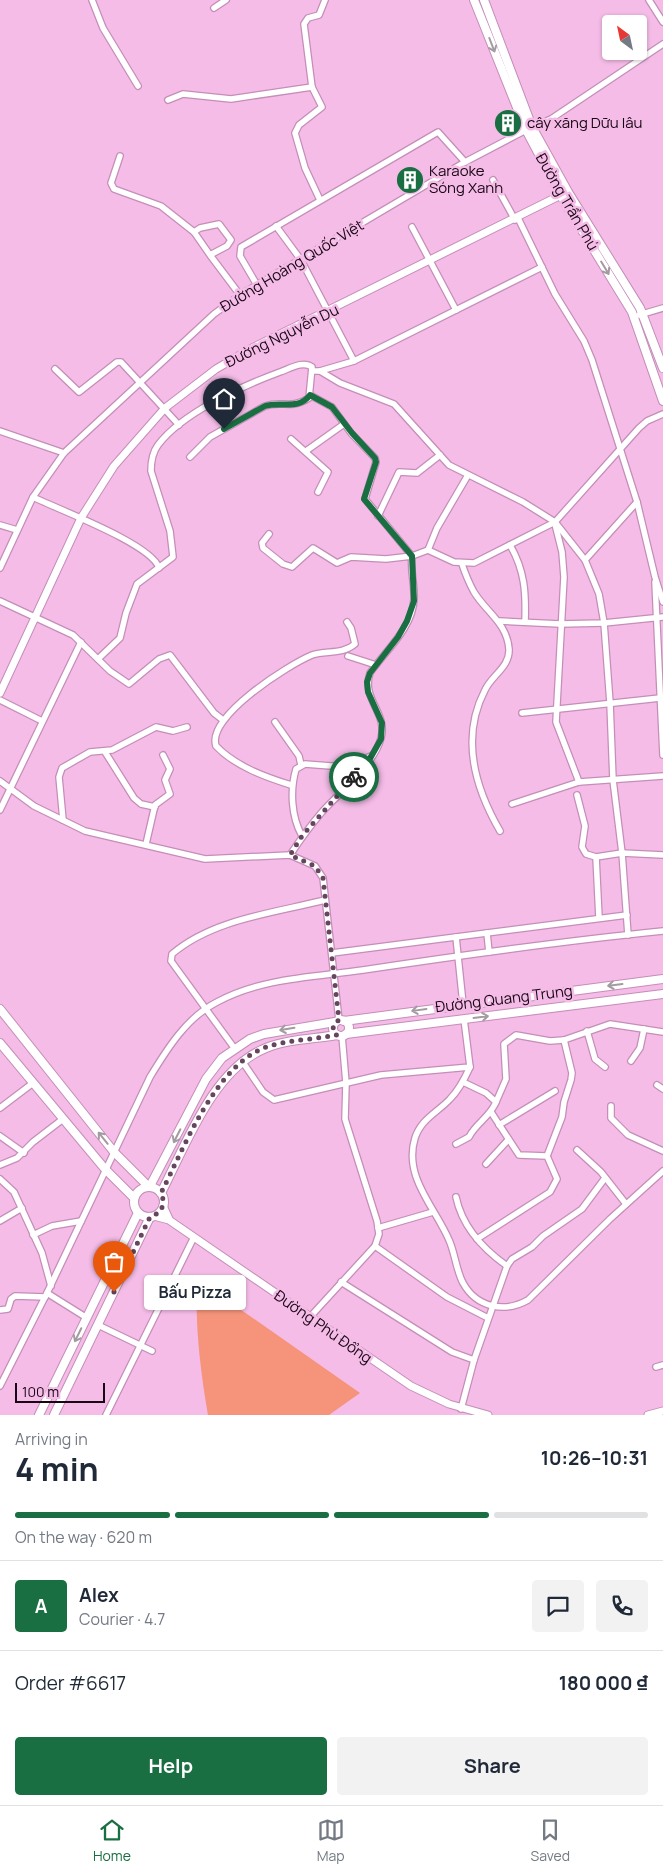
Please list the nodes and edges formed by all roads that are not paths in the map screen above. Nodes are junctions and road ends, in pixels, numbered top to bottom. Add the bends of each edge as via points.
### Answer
1 (92, 0) edge
2 (226, 0) edge
3 (324, 0) edge
4 (474, 0) edge
5 (484, 0) edge
6 (649, 0) edge
7 (214, 8) dead end
8 (663, 22) edge
9 (663, 44) edge
10 (138, 86) dead end
11 (312, 87) junction
12 (168, 100) dead end
13 (529, 128) junction
14 (120, 156) dead end
15 (465, 162) junction
16 (493, 180) dead end
17 (565, 194) junction
18 (320, 200) junction
19 (516, 219) junction
20 (276, 226) junction
21 (412, 227) dead end
22 (194, 232) junction
23 (210, 255) junction
24 (300, 260) junction
25 (430, 262) junction
26 (542, 267) junction
27 (257, 285) junction
28 (240, 295) junction
29 (663, 308) edge
30 (456, 310) junction
31 (328, 313) junction
32 (643, 314) junction
33 (634, 317) junction
34 (354, 361) junction
35 (663, 368) edge
36 (55, 369) dead end
37 (316, 371) junction
38 (140, 382) junction
39 (310, 395) junction
40 (663, 401) edge
41 (165, 408) junction
42 (663, 414) edge
43 (344, 424) junction
44 (179, 426) junction
45 (0, 431) edge
46 (291, 439) dead end
47 (620, 449) junction
48 (306, 451) junction
49 (64, 453) junction
50 (440, 455) junction
51 (190, 457) dead end
52 (468, 475) junction
53 (318, 492) dead end
54 (33, 497) junction
55 (638, 502) junction
56 (378, 516) junction
57 (81, 518) junction
58 (555, 522) junction
59 (0, 525) edge
60 (17, 530) junction
61 (269, 534) dead end
62 (510, 545) junction
63 (428, 550) junction
64 (412, 556) junction
65 (585, 560) junction
66 (462, 564) junction
67 (0, 568) edge
68 (160, 568) junction
69 (654, 577) junction
70 (0, 601) edge
71 (663, 602) edge
72 (37, 616) junction
73 (663, 617) edge
74 (655, 618) junction
75 (347, 622) dead end
76 (500, 622) junction
77 (525, 622) junction
78 (604, 623) junction
79 (560, 624) junction
80 (81, 642) junction
81 (348, 656) dead end
82 (98, 659) junction
83 (376, 665) junction
84 (0, 693) edge
85 (660, 698) junction
86 (0, 700) edge
87 (610, 703) junction
88 (556, 708) junction
89 (522, 713) dead end
90 (223, 720) junction
91 (42, 721) junction
92 (275, 722) dead end
93 (187, 727) dead end
94 (105, 752) junction
95 (163, 755) dead end
96 (663, 755) edge
97 (371, 756) junction
98 (301, 765) junction
99 (663, 776) edge
100 (613, 780) junction
101 (0, 781) edge
102 (579, 782) junction
103 (292, 785) junction
104 (10, 787) junction
105 (577, 795) dead end
106 (512, 804) dead end
107 (155, 807) junction
108 (0, 810) edge
109 (63, 820) junction
110 (500, 831) dead end
111 (302, 836) junction
112 (146, 844) junction
113 (622, 853) junction
114 (290, 855) junction
115 (663, 855) edge
116 (596, 857) junction
117 (325, 900) junction
118 (627, 915) junction
119 (599, 918) junction
120 (663, 931) edge
121 (487, 933) junction
122 (628, 935) junction
123 (456, 937) junction
124 (489, 952) junction
125 (332, 953) junction
126 (458, 956) junction
127 (334, 974) junction
128 (663, 979) edge
129 (663, 994) edge
130 (463, 1004) junction
131 (0, 1009) edge
132 (204, 1009) junction
133 (464, 1019) junction
134 (340, 1021) junction
135 (644, 1029) junction
136 (587, 1031) junction
137 (663, 1032) edge
138 (342, 1035) junction
139 (564, 1040) junction
140 (0, 1043) edge
141 (235, 1049) junction
142 (242, 1061) junction
143 (631, 1061) dead end
144 (470, 1067) junction
145 (606, 1067) dead end
146 (463, 1082) junction
147 (33, 1083) junction
148 (346, 1083) junction
149 (657, 1085) dead end
150 (663, 1089) edge
151 (556, 1091) dead end
152 (496, 1102) junction
153 (611, 1106) dead end
154 (0, 1108) edge
155 (491, 1112) junction
156 (63, 1119) junction
157 (499, 1125) junction
158 (0, 1136) edge
159 (508, 1140) junction
160 (456, 1144) dead end
161 (577, 1150) dead end
162 (663, 1150) edge
163 (24, 1152) junction
164 (114, 1152) junction
165 (547, 1156) junction
166 (486, 1164) dead end
167 (0, 1165) edge
168 (105, 1169) junction
169 (663, 1171) edge
170 (605, 1178) junction
171 (0, 1179) edge
172 (149, 1186) junction
173 (161, 1193) junction
174 (456, 1197) dead end
175 (134, 1198) junction
176 (626, 1204) junction
177 (163, 1206) junction
178 (22, 1208) junction
179 (433, 1212) junction
180 (138, 1213) junction
181 (152, 1216) junction
182 (169, 1220) junction
183 (0, 1221) edge
184 (81, 1221) junction
185 (378, 1228) junction
186 (33, 1235) junction
187 (194, 1237) junction
188 (477, 1239) junction
189 (375, 1246) junction
190 (506, 1266) junction
191 (342, 1282) junction
192 (51, 1286) junction
193 (46, 1295) junction
194 (492, 1306) junction
195 (0, 1310) edge
196 (310, 1317) junction
197 (87, 1318) junction
198 (488, 1318) junction
199 (98, 1325) junction
200 (139, 1345) junction
201 (152, 1351) dead end
202 (474, 1360) junction
203 (0, 1386) edge
204 (461, 1409) junction
205 (663, 1411) edge
206 (39, 1415) edge
207 (54, 1415) edge
208 (106, 1415) edge
209 (488, 1415) edge
210 (649, 1415) edge

1 - 10 street via 103,28
2 - 7 street
3 - 11 street via 319,15 308,18 304,24
4 -> 13 main road, Đường Trần Phú
5 - 13 main road, Đường Trần Phú
6 - 8 street
9 - 13 street, Đường Hoàng Quốc Việt via 576,104
11 - 12 street via 231,98 183,94
11 - 18 street via 322,107 299,125 295,137
13 - 15 street, Đường Hoàng Quốc Việt
13 - 17 main road, Đường Trần Phú
14 - 22 street via 111,183 114,189 161,206
15 - 18 street via 438,132
15 - 24 street, Đường Hoàng Quốc Việt
16 - 19 street
17 - 19 street, Đường Nguyễn Du
17 - 32 main road, Đường Trần Phú
17 -> 33 main road, Đường Trần Phú
18 - 20 street
19 - 25 street, Đường Nguyễn Du
19 - 26 street
20 - 24 street
20 - 27 street via 243,246 240,252
21 - 25 street
22 - 23 street
22 - 23 street via 219,224 228,235 230,243
23 - 28 street
24 - 27 street, Đường Hoàng Quốc Việt
24 - 31 street
25 - 30 street
25 - 31 street, Đường Nguyễn Du
26 - 30 street
26 - 47 street via 588,350
27 - 28 street, Đường Hoàng Quốc Việt
28 - 38 street, Đường Hoàng Quốc Việt via 206,320
29 - 32 street
30 - 34 street
31 - 34 street
31 - 41 street, Đường Nguyễn Du via 252,348 216,369
32 - 33 street
32 - 35 main road, Đường Trần Phú
33 - 40 main road, Đường Trần Phú
34 - 37 street
36 - 38 street via 79,392 117,362 121,362
37 - 39 street
37 - 44 street via 304,364 248,383
37 - 50 street via 394,404
38 - 41 street
38 - 49 street, Đường Hoàng Quốc Việt
39 - 43 street via 332,407
39 - 51 street via 291,406 265,406 210,437
41 - 44 street
41 - 57 street, Đường Nguyễn Du via 114,466
42 - 47 street via 643,423
43 - 48 street
43 - 56 street via 375,458 375,467 364,496 367,505
44 - 68 street via 158,445 151,462 174,552 172,559
45 - 49 street
46 - 48 street
47 - 55 street
47 - 58 street
48 - 53 street via 328,472
49 - 54 street, Đường Hoàng Quốc Việt
50 - 52 street via 449,465
50 - 56 street via 417,473 398,472
52 - 58 street
52 - 63 street
54 - 57 street
54 - 60 street, Đường Hoàng Quốc Việt
55 - 65 street
55 - 69 street
56 - 64 street
57 - 68 street via 144,551
57 - 72 street, Đường Nguyễn Du
58 - 62 street
58 - 65 street
58 - 79 street via 563,563
59 - 60 street
60 - 67 street, Đường Hoàng Quốc Việt
61 - 64 street via 262,542 262,548 292,568 313,548 337,563 351,557 386,559
62 - 66 street via 480,561
62 - 77 street via 525,581
63 - 64 street
63 - 66 street
64 - 83 street via 414,601 398,637
65 - 78 street via 599,594
66 - 76 street via 474,592
68 - 82 street via 136,584 120,638
69 - 71 street
69 - 74 street
70 - 72 street
72 - 80 street
72 - 84 street, Đường Nguyễn Du
73 - 74 street
74 - 78 street
74 - 85 street
75 - 90 street via 356,642 352,646 304,659 268,681 227,713
76 - 77 street
76 - 110 street via 509,653 506,664 484,690 476,713 471,756 482,798
77 - 79 street
78 - 79 street
78 - 87 street
79 - 88 street
80 - 82 street
80 - 91 street
81 - 83 street
82 - 90 street via 129,684 158,659 170,655 214,713
83 - 97 street via 367,682 382,729 381,739
85 - 87 street
85 - 96 street
86 - 91 street
87 - 88 street
87 - 100 street
88 - 89 street
88 - 102 street via 558,726
90 - 103 street via 214,742 220,751 263,775
91 - 104 street
92 - 98 street via 299,756
93 - 94 street via 173,731 156,727
94 - 107 street via 134,798 141,804
94 - 109 street via 90,752 62,768 59,777
95 - 107 street via 170,769 165,780 170,794
97 - 98 street via 344,767
97 - 111 street
98 - 103 street via 296,769
99 - 100 street
100 - 102 street
100 - 113 street
101 - 104 street
102 - 106 street
103 - 111 street via 295,819
104 - 108 street
104 - 109 street via 34,806
105 - 116 street via 585,826 582,847 586,854
107 - 112 street
109 - 112 street via 86,831
111 - 114 street
112 - 114 street via 205,859
113 - 115 street
113 - 116 street
113 - 118 street
114 - 117 street via 319,869
116 - 119 street
117 - 125 street
117 - 132 street via 206,932 172,954 171,961
118 - 119 street
118 - 122 street
119 - 121 street
120 - 122 street
121 - 123 street
121 - 124 street
122 - 124 street
123 - 125 street
123 - 126 street
124 - 126 street
125 - 127 street
126 - 127 street
126 - 130 street
127 - 132 street via 240,990
127 - 134 street
128 -> 130 main road, Đường Quang Trung
133 -> 129 main road, Đường Quang Trung
130 -> 134 main road, Đường Quang Trung
164 -> 131 main road
132 - 141 street
132 - 164 street via 171,1044 159,1062
133 - 138 main road, Đường Quang Trung
133 - 144 street
134 - 138 main road via 349,1027
134 - 138 main road via 333,1029
134 -> 141 main road, Đường Quang Trung via 264,1034
135 - 136 street via 610,1024
135 - 137 street
135 - 143 street via 640,1048
136 - 139 street
136 - 145 street via 595,1059
138 - 142 main road, Đường Quang Trung via 268,1047
138 - 148 street
139 - 152 street via 550,1041 516,1034 508,1039 504,1044 506,1079
139 - 165 street via 571,1080 562,1117
140 - 147 main road
141 -> 172 main road, Đường Quang Trung via 213,1068 206,1079
142 - 148 street via 263,1092 274,1100
142 - 173 main road, Đường Quang Trung via 218,1086
144 - 146 street
144 - 148 street via 381,1075
146 - 152 street via 486,1092
146 - 179 street via 450,1099 428,1116 415,1137 413,1156 420,1189
147 - 154 street
147 - 156 main road
148 - 185 street via 344,1119
149 - 150 street
151 - 157 street
152 - 155 street
153 - 162 street via 611,1118 628,1135
155 - 157 street
155 - 160 street via 469,1137
156 - 163 street
156 - 168 main road
157 - 159 street
158 - 163 street
159 - 165 street via 519,1155
159 - 166 street
161 - 170 street via 593,1162
163 - 167 street
164 - 168 street
164 - 172 main road
165 - 188 street via 557,1179 550,1192
168 - 175 main road
168 - 184 street
169 - 176 street
170 - 176 street
170 - 190 street via 582,1209
171 - 178 street via 14,1192
172 - 173 main road
172 - 175 main road via 139,1190
173 - 177 main road
174 - 188 street
175 - 180 main road
176 - 194 street via 528,1300 505,1309
177 - 181 main road
177 - 182 street
178 - 183 street
178 - 186 street
179 - 185 street
179 - 194 street via 449,1240 463,1282 478,1300
180 - 181 main road
180 - 197 main road
181 - 182 street, Đường Phù Đổng
181 - 199 main road
182 - 187 street, Đường Phù Đổng
184 - 186 street via 52,1226
184 - 192 street
185 - 189 street
186 - 192 street
187 - 196 street, Đường Phù Đổng
187 - 200 street
188 - 190 street
189 - 191 street
189 - 198 street via 447,1297
190 - 194 street
191 - 196 street
191 - 202 street via 452,1352
192 - 193 street
193 - 195 street via 16,1296 11,1299 8,1309
193 - 197 street
193 - 203 street
194 - 198 street
196 - 204 street, Đường Phù Đổng via 411,1386
197 -> 206 main road
198 - 202 street
199 - 200 street
199 - 207 main road
200 - 201 street
200 - 208 street
202 - 204 street
204 - 209 street, Đường Phù Đổng
205 - 210 street

